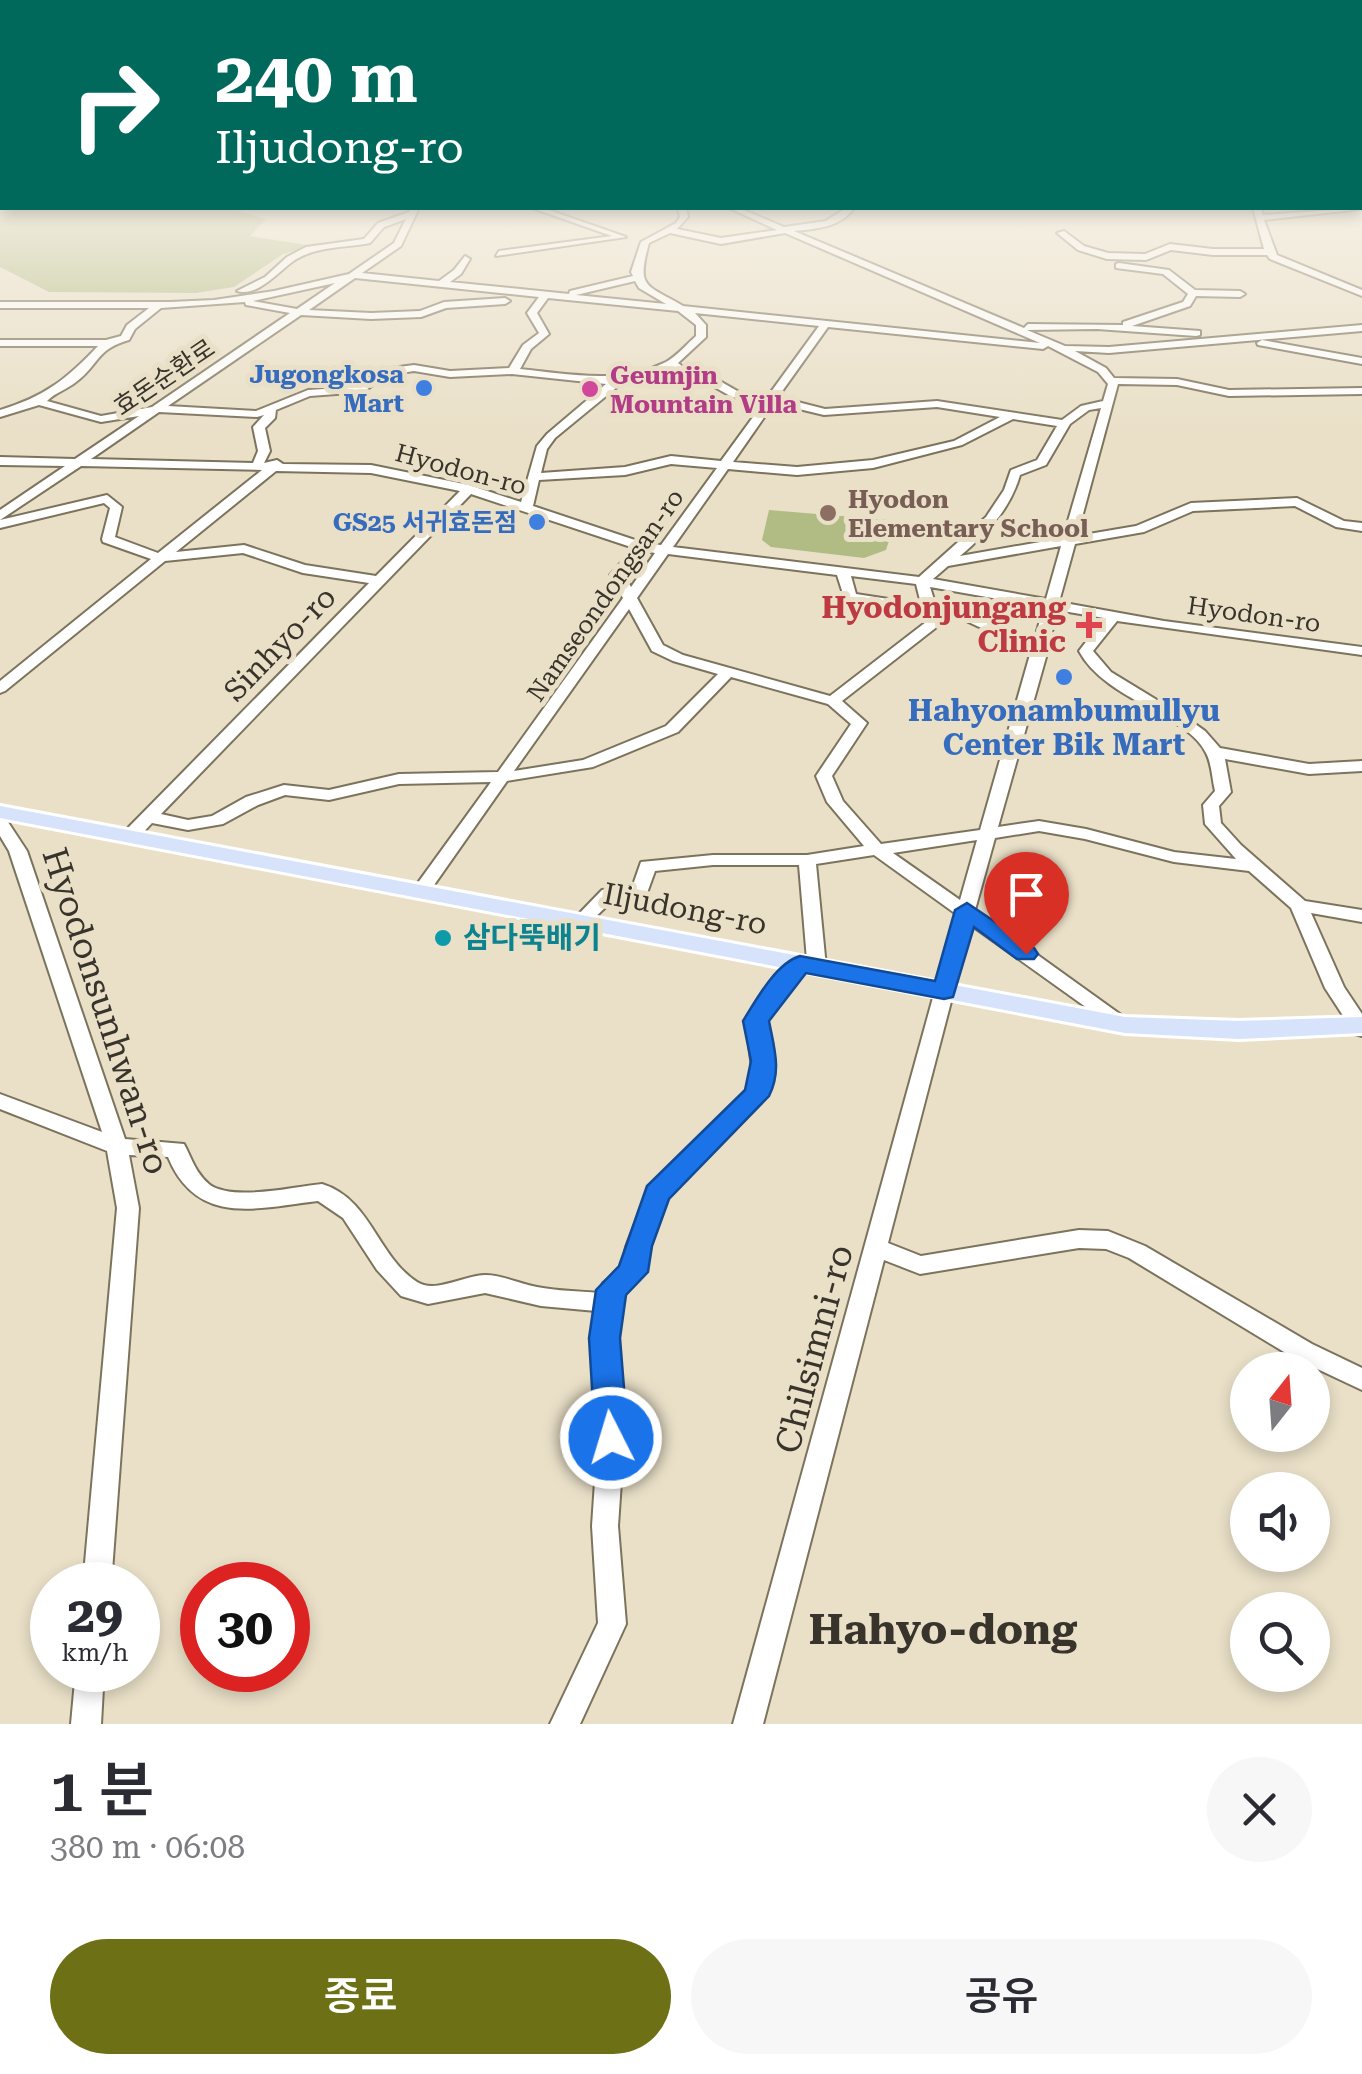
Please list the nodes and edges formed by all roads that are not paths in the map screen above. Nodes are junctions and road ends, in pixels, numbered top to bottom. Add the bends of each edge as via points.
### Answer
1 (275, 273) edge
2 (358, 273) edge
3 (456, 273) edge
4 (637, 273) edge
5 (887, 273) edge
6 (1168, 273) edge
7 (1312, 273) edge
8 (354, 276) junction
9 (639, 277) junction
10 (440, 284) junction
11 (1193, 294) junction
12 (1240, 294) dead end
13 (1362, 294) edge
14 (564, 297) junction
15 (540, 300) junction
16 (224, 301) junction
17 (6, 305) edge
18 (158, 305) junction
19 (686, 310) junction
20 (300, 312) junction
21 (0, 314) edge
22 (826, 324) junction
23 (1006, 324) junction
24 (1080, 328) junction
25 (1113, 328) junction
26 (1362, 328) edge
27 (1248, 338) junction
28 (1221, 340) junction
29 (0, 343) edge
30 (106, 343) junction
31 (1059, 347) junction
32 (1093, 356) junction
33 (1362, 361) edge
34 (672, 363) junction
35 (512, 371) junction
36 (689, 377) junction
37 (618, 381) junction
38 (1112, 381) junction
39 (1362, 391) edge
40 (773, 399) junction
41 (38, 402) junction
42 (1109, 404) junction
43 (159, 409) junction
44 (270, 410) junction
45 (0, 414) edge
46 (1009, 418) junction
47 (1061, 424) junction
48 (0, 460) edge
49 (20, 460) junction
50 (80, 460) junction
51 (727, 463) junction
52 (258, 464) junction
53 (277, 464) junction
54 (0, 472) edge
55 (534, 477) junction
56 (469, 489) junction
57 (526, 509) junction
58 (0, 516) edge
59 (0, 524) edge
60 (1362, 527) edge
61 (1070, 541) junction
62 (642, 547) junction
63 (664, 550) junction
64 (159, 558) junction
65 (942, 562) junction
66 (843, 572) junction
67 (380, 581) junction
68 (922, 581) junction
69 (630, 602) junction
70 (1053, 604) junction
71 (930, 608) junction
72 (1114, 614) junction
73 (1041, 650) junction
74 (1362, 651) edge
75 (728, 672) junction
76 (0, 688) edge
77 (834, 701) junction
78 (1214, 752) junction
79 (1362, 766) edge
80 (502, 777) junction
81 (0, 812) edge
82 (149, 817) junction
83 (0, 823) edge
84 (990, 832) junction
85 (130, 836) junction
86 (876, 849) junction
87 (807, 860) junction
88 (1252, 866) junction
89 (421, 892) junction
90 (1299, 906) junction
91 (967, 910) junction
92 (1362, 916) edge
93 (580, 922) junction
94 (808, 966) junction
95 (944, 991) junction
96 (1124, 1025) junction
97 (1361, 1026) edge
98 (0, 1101) edge
99 (117, 1146) junction
100 (878, 1248) junction
101 (610, 1303) junction
102 (1362, 1380) edge
103 (99, 1562) edge
104 (88, 1692) edge
105 (86, 1724) edge
106 (565, 1724) edge
107 (748, 1724) edge

1 - 16 street
2 - 8 street, 효돈순환로
3 - 10 street
4 - 9 street
5 - 23 street
6 - 11 street
7 - 13 street
8 - 10 street
8 - 16 street
8 - 20 street, 효돈순환로
9 - 14 street
9 - 19 street via 658,298
10 - 15 street
11 - 12 street
11 - 25 street via 1187,304
14 - 15 street
14 - 19 street
15 - 20 street via 404,315
15 - 35 street via 532,313 544,334
16 - 18 street
16 - 20 street
17 - 18 street
17 - 21 street
18 - 30 street via 125,338
19 - 22 street
19 - 34 street via 703,331
20 - 43 street, 효돈순환로
22 - 31 street
22 - 40 street, Namseondongsan-ro
23 - 24 street
23 - 31 street
24 - 25 street
24 - 32 street via 1096,344
25 - 28 street
26 - 27 street
27 - 28 street
27 - 33 street
28 - 32 street
29 - 30 street
30 - 41 street via 72,380
31 - 32 street
32 - 38 street
34 - 36 street
34 - 37 street
35 - 37 street
35 - 44 street via 384,372 359,390 292,397
36 - 37 street
36 - 40 street via 736,395
37 - 55 street via 551,436
38 - 39 street via 1178,382 1230,393
38 - 42 street, Chilsimni-ro
40 - 46 street via 824,412 937,404
40 - 51 street, Namseondongsan-ro
41 - 43 street via 101,419
41 - 45 street
42 - 47 street
42 - 61 street, Chilsimni-ro
43 - 44 street
43 - 50 street, 효돈순환로
44 - 52 street via 259,427 264,451
46 - 47 street
46 - 51 street via 958,443 873,464 797,471
47 - 65 street via 1042,462 1014,473 996,515
48 - 49 street, Hyodon-ro
49 - 50 street, Hyodon-ro
49 - 54 street
50 - 52 street, Hyodon-ro
50 - 58 street, 효돈순환로
51 - 55 street via 671,460 625,471
51 - 63 street, Namseondongsan-ro
52 - 53 street, Hyodon-ro
53 - 56 street, Hyodon-ro via 371,469
53 - 64 street
55 - 57 street
56 - 57 street, Hyodon-ro
56 - 67 street, Sinhyo-ro
57 - 62 street, Hyodon-ro
59 - 64 street via 108,499 116,506 108,539
60 - 61 street via 1296,502 1191,508 1139,529
61 - 65 street
61 - 70 street, Chilsimni-ro
62 - 63 street, Hyodon-ro
62 - 69 street via 617,574
63 - 66 street, Hyodon-ro
63 - 69 street, Namseondongsan-ro
64 - 67 street via 244,549 303,569
64 - 76 street
65 - 68 street
66 - 68 street, Hyodon-ro
66 - 71 street via 850,597
67 - 82 street, Sinhyo-ro
68 - 70 street, Hyodon-ro
68 - 71 street
69 - 75 street via 657,648
69 - 80 street, Namseondongsan-ro
70 - 72 street, Hyodon-ro
70 - 73 street, Chilsimni-ro
71 - 73 street via 965,615
71 - 77 street via 933,623
72 - 74 street, Hyodon-ro
72 - 78 street via 1086,650 1088,659 1196,730
73 - 84 street, Chilsimni-ro
75 - 77 street
75 - 80 street via 672,730 586,764
77 - 86 street via 858,722 824,776 836,802
78 - 79 street via 1309,769
78 - 88 street via 1222,792 1210,806 1214,824
80 - 82 street via 399,780 329,795 284,790 217,820 188,825
80 - 89 street, Namseondongsan-ro
81 - 85 main road, Iljudong-ro
82 - 85 street, Sinhyo-ro
83 - 99 street, Hyodonsunhwan-ro via 18,851
84 - 86 street
84 - 88 street via 1038,826 1174,857
84 - 91 street, Chilsimni-ro
85 - 89 main road, Iljudong-ro
86 - 87 street
86 - 91 street
87 - 93 street via 647,866 641,889 608,894
87 - 94 street
88 - 90 street
89 - 93 main road, Iljudong-ro
90 - 92 street
90 - 97 street via 1335,988
91 - 95 street, Chilsimni-ro
91 - 96 street
93 - 94 main road, Iljudong-ro
94 - 95 main road, Iljudong-ro
94 - 101 street via 756,1021 764,1061 756,1096 657,1194 633,1272 611,1290
95 - 96 main road, Iljudong-ro
95 - 100 street, Chilsimni-ro
96 - 97 main road, Iljudong-ro
98 - 99 street
99 - 101 street via 176,1150 186,1174 206,1194 241,1200 322,1192 351,1212 408,1289 428,1295 485,1284
99 - 103 street, Hyodonsunhwan-ro via 128,1208
100 - 102 street via 920,1266 1079,1238 1108,1240
100 - 107 street, Chilsimni-ro
101 - 106 street via 605,1526 612,1624
104 - 105 street

